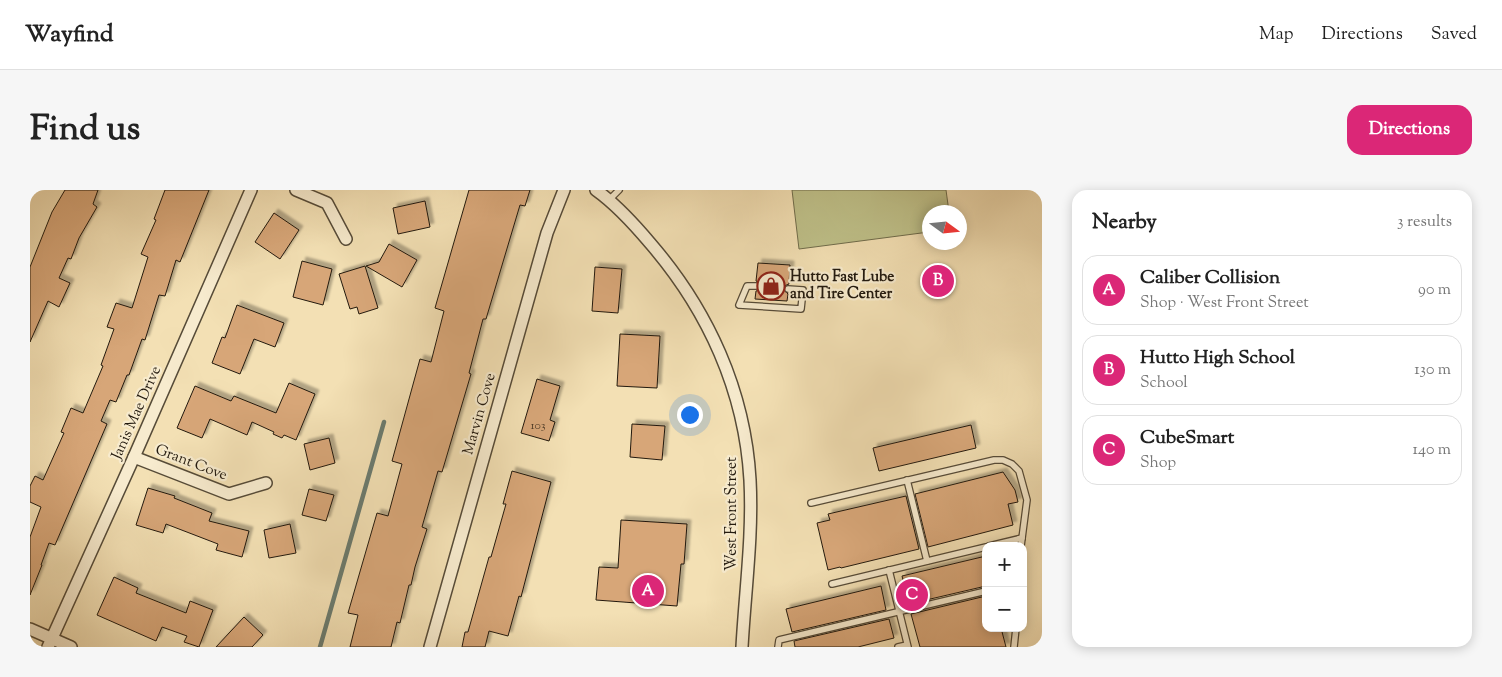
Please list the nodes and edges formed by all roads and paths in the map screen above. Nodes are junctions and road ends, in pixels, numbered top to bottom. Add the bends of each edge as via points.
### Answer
1 (251, 190) edge
2 (296, 190) edge
3 (564, 190) edge
4 (596, 190) edge
5 (619, 190) edge
6 (609, 200) junction
7 (346, 239) dead end
8 (756, 286) dead end
9 (788, 289) dead end
10 (134, 457) junction
11 (907, 480) junction
12 (266, 483) dead end
13 (811, 503) dead end
14 (1022, 538) junction
15 (1005, 542) edge
16 (1022, 542) edge
17 (982, 547) edge
18 (927, 561) junction
19 (889, 570) junction
20 (832, 584) dead end
21 (982, 592) edge
22 (899, 612) junction
23 (30, 629) edge
24 (1016, 632) edge
25 (50, 643) edge
26 (907, 646) edge
27 (71, 647) edge
28 (430, 647) edge
29 (742, 647) edge
30 (778, 647) edge
31 (898, 647) edge
32 (1014, 647) edge

1 - 10 street, Janis Mae Drive
2 - 7 street via 327,204
3 - 28 street, Marvin Cove via 547,233
4 - 6 street, West Front Street
5 - 6 lane
6 - 29 street, West Front Street via 678,276 720,352 742,418 750,481
8 - 9 lane via 747,286 739,305 802,309 803,290
10 - 12 street, Grant Cove via 229,494
10 - 25 street, Janis Mae Drive
11 - 13 lane
11 - 14 lane via 994,460 1012,464 1018,471 1027,500
11 - 18 lane
14 - 15 lane
14 - 16 lane
17 - 18 lane
18 - 19 lane
19 - 20 lane
19 - 22 lane
21 - 22 lane
22 - 26 lane
22 - 30 lane via 778,640
23 - 25 street
24 - 32 lane
25 - 27 street
26 - 31 lane

